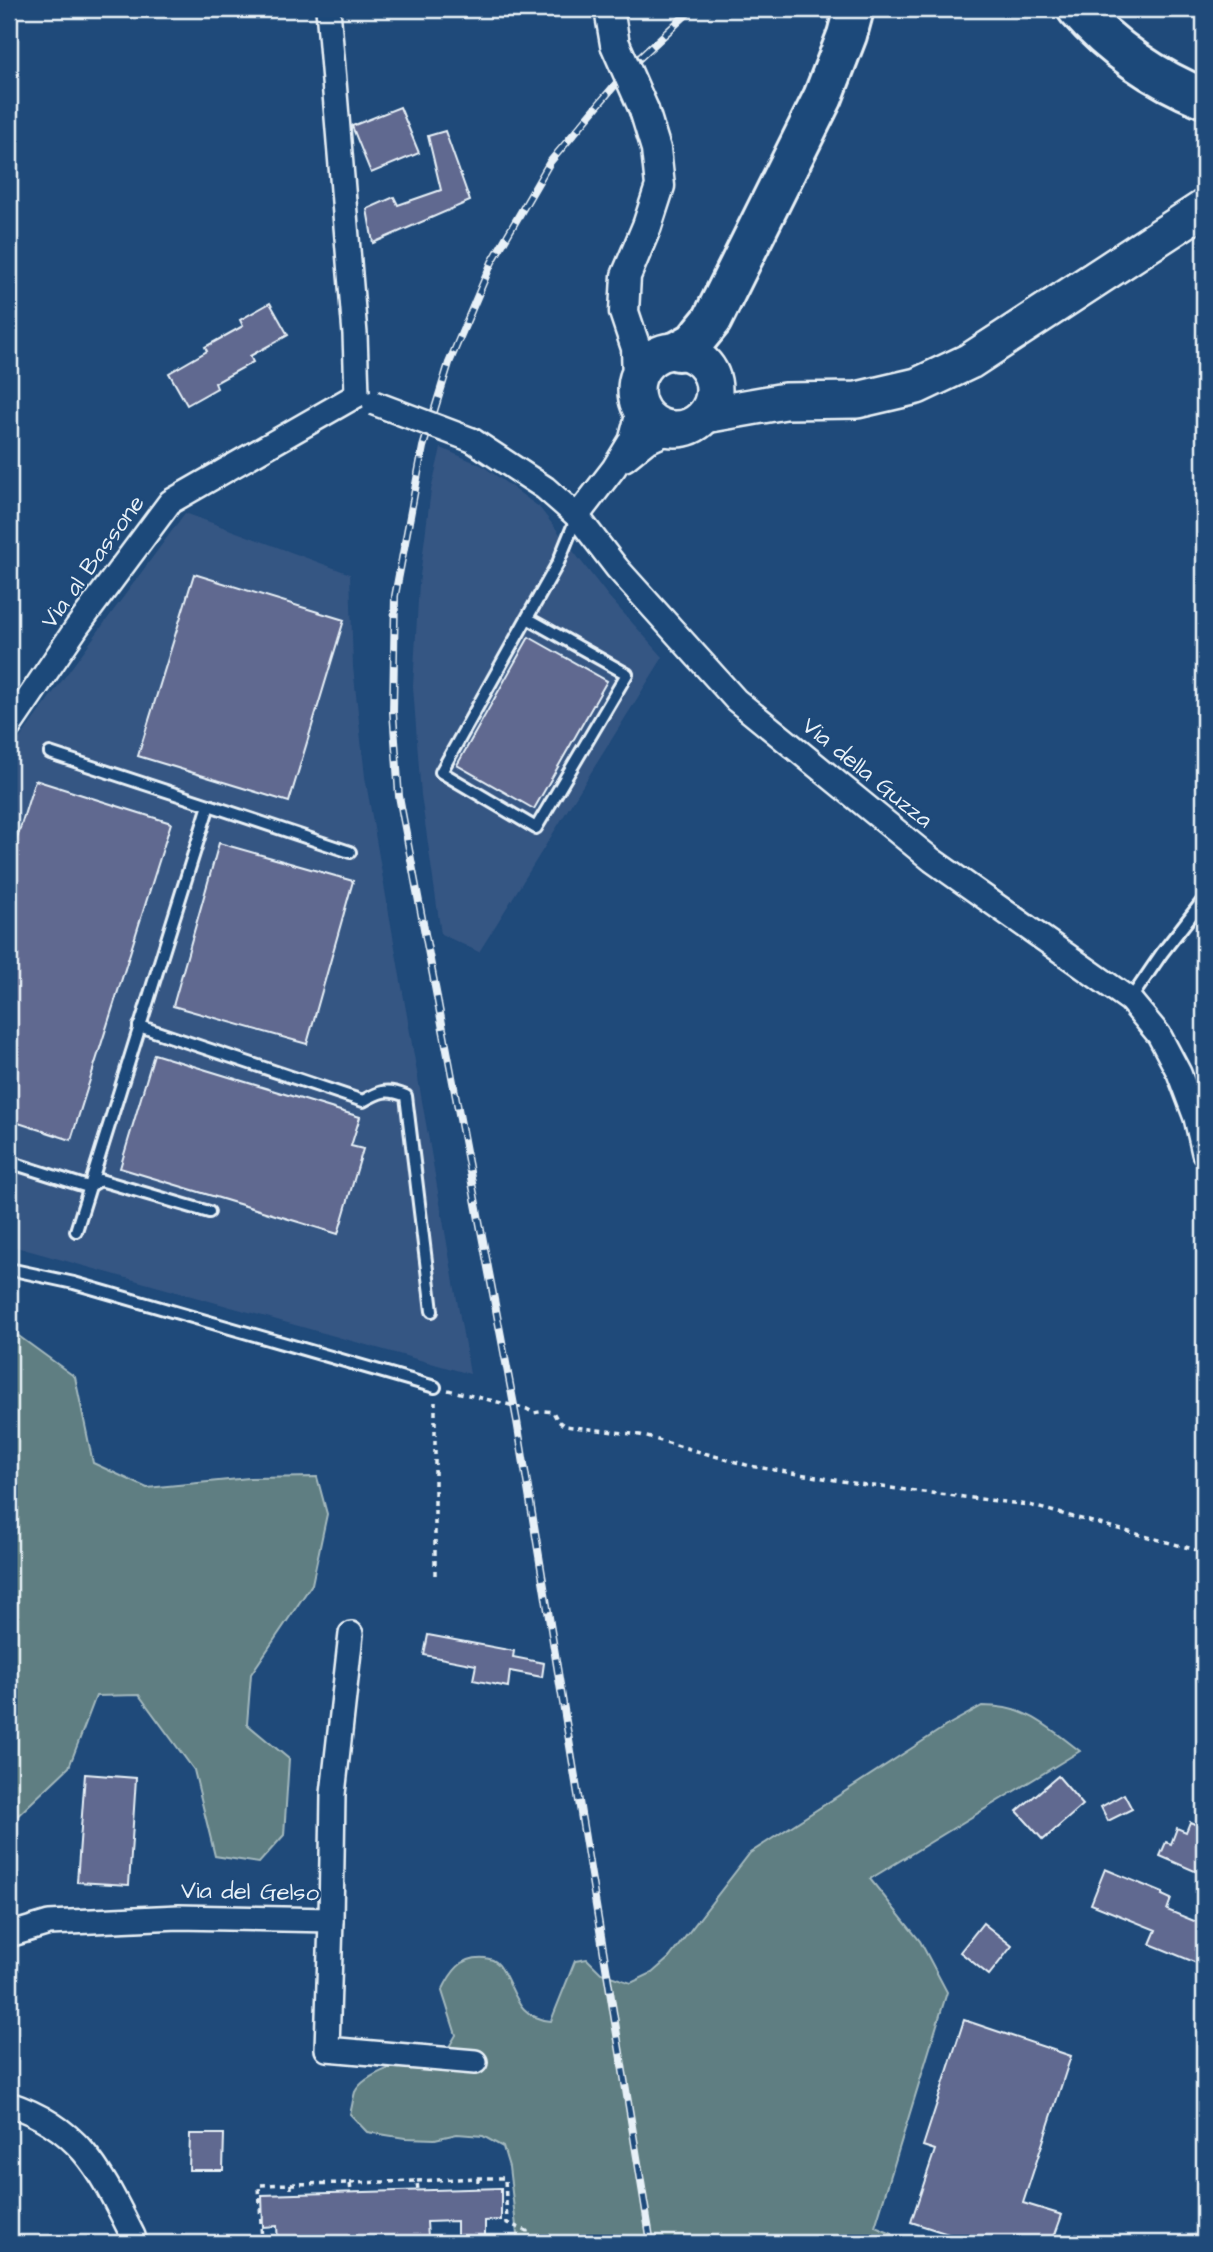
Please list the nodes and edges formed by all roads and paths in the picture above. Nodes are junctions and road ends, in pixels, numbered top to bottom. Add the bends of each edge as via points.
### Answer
1 (328, 9) edge
2 (609, 9) edge
3 (853, 9) edge
4 (1077, 9) edge
5 (1204, 98) edge
6 (1204, 208) edge
7 (624, 312) junction
8 (671, 352) junction
9 (710, 372) junction
10 (639, 394) junction
11 (366, 399) junction
12 (785, 401) junction
13 (690, 422) junction
14 (614, 468) junction
15 (577, 516) junction
16 (527, 618) junction
17 (9, 727) edge
18 (50, 752) dead end
19 (209, 805) junction
20 (350, 852) dead end
21 (1204, 900) edge
22 (1130, 1000) junction
23 (139, 1026) junction
24 (1204, 1153) edge
25 (9, 1162) edge
26 (88, 1187) junction
27 (209, 1212) dead end
28 (76, 1231) dead end
29 (9, 1269) edge
30 (432, 1311) dead end
31 (435, 1387) junction
32 (1204, 1552) edge
33 (435, 1575) dead end
34 (351, 1634) dead end
35 (331, 1920) junction
36 (9, 1935) edge
37 (475, 2062) dead end
38 (9, 2104) edge
39 (478, 2178) junction
40 (417, 2181) junction
41 (350, 2183) junction
42 (291, 2184) junction
43 (478, 2189) dead end
44 (418, 2190) dead end
45 (351, 2192) dead end
46 (291, 2194) dead end
47 (134, 2243) edge
48 (262, 2243) edge
49 (527, 2243) edge

1 - 11 street via 355,334
2 - 7 street, bridge via 615,44 645,110 660,186 626,276
3 - 8 highway via 823,97 712,320 694,342
4 - 5 highway via 1097,32 1142,66
6 - 12 main road via 970,361 917,387 857,400
7 - 8 street
7 - 10 street via 636,348
8 - 9 main road via 697,357
8 - 10 main road via 647,363
9 - 12 main road
9 - 13 main road via 714,383 711,406
10 - 13 main road via 654,423
10 - 14 street via 631,440
11 - 15 street, Via della Guzza, bridge via 472,440 545,488
11 - 17 street, Via al Bassone via 170,502
12 - 13 main road
13 - 14 street via 646,442
14 - 15 street
15 - 16 lane via 558,563
15 - 22 street, Via della Guzza via 617,568 736,700 932,860
16 - 16 lane via 627,674 536,828 441,772
18 - 19 lane
19 - 20 lane
19 - 23 lane
21 - 22 lane
22 - 24 street, Via della Guzza via 1159,1035 1179,1073
23 - 26 lane
23 - 30 lane via 363,1101 392,1090 406,1096
25 - 26 lane
26 - 27 lane via 100,1180
26 - 28 lane
29 - 31 lane via 74,1283
31 - 32 path via 534,1413 553,1412 565,1426 640,1436 750,1466 1029,1505
31 - 33 path
34 - 35 street, Via del Gelso via 333,1794
35 - 36 street, Via del Gelso via 179,1917 49,1923
35 - 37 street via 327,2049
38 - 47 street via 43,2120 90,2158 106,2181
39 - 40 path
39 - 43 path
39 - 49 path via 505,2178 507,2223 527,2231
40 - 41 path
40 - 44 path
41 - 42 path
41 - 45 path
42 - 46 path
42 - 48 path via 259,2185

